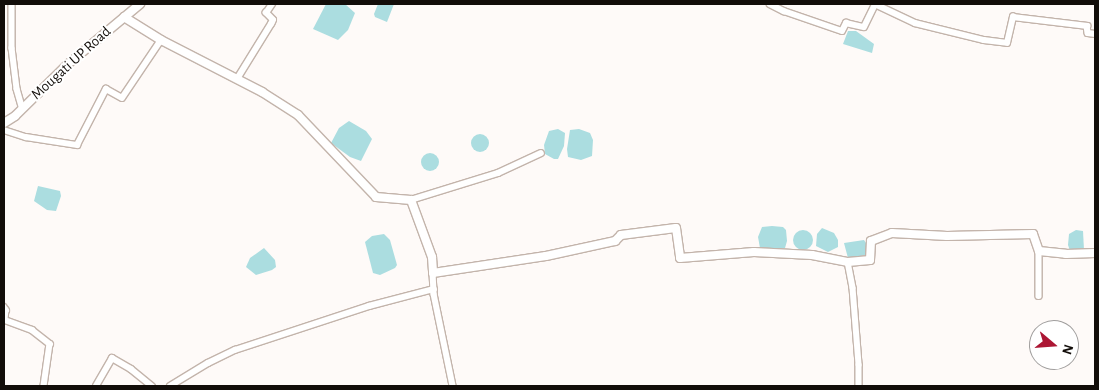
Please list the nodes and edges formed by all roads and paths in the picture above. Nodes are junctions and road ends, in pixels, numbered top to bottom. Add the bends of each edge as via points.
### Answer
1 (12, 4) edge
2 (140, 4) edge
3 (272, 4) edge
4 (770, 4) edge
5 (124, 16) junction
6 (1095, 34) edge
7 (161, 40) junction
8 (4, 46) edge
9 (12, 48) junction
10 (237, 79) junction
11 (22, 107) junction
12 (4, 123) edge
13 (4, 130) edge
14 (541, 153) dead end
15 (411, 200) junction
16 (1039, 251) junction
17 (1095, 253) edge
18 (848, 262) junction
19 (432, 273) junction
20 (434, 289) junction
21 (1039, 296) dead end
22 (4, 308) edge
23 (44, 386) edge
24 (96, 386) edge
25 (152, 386) edge
26 (170, 386) edge
27 (453, 386) edge
28 (859, 386) edge

1 - 9 street
2 - 5 street, Mougati UP Road
3 - 10 street via 266,14 273,20
4 - 6 street via 842,31 846,22 864,27 875,4 915,23 984,40 1007,43 1014,17 1087,26 1088,34
5 - 7 street
5 - 11 street, Mougati UP Road
7 - 10 street
7 - 13 street via 122,98 106,89 76,145
8 - 9 street
9 - 11 street
10 - 15 street via 298,114 376,197
11 - 12 street, Mougati UP Road
14 - 15 street via 498,173
15 - 19 street via 432,257
16 - 17 street
16 - 18 street via 1033,234 947,236 892,233 871,240 870,260
16 - 21 street
18 - 19 street via 812,255 754,252 680,258 676,228 621,236 615,241 546,256
18 - 28 street via 853,288
19 - 20 street
20 - 26 street via 369,306 236,350
20 - 27 street
22 - 23 street via 5,320 32,330 50,344
24 - 25 street via 112,358

